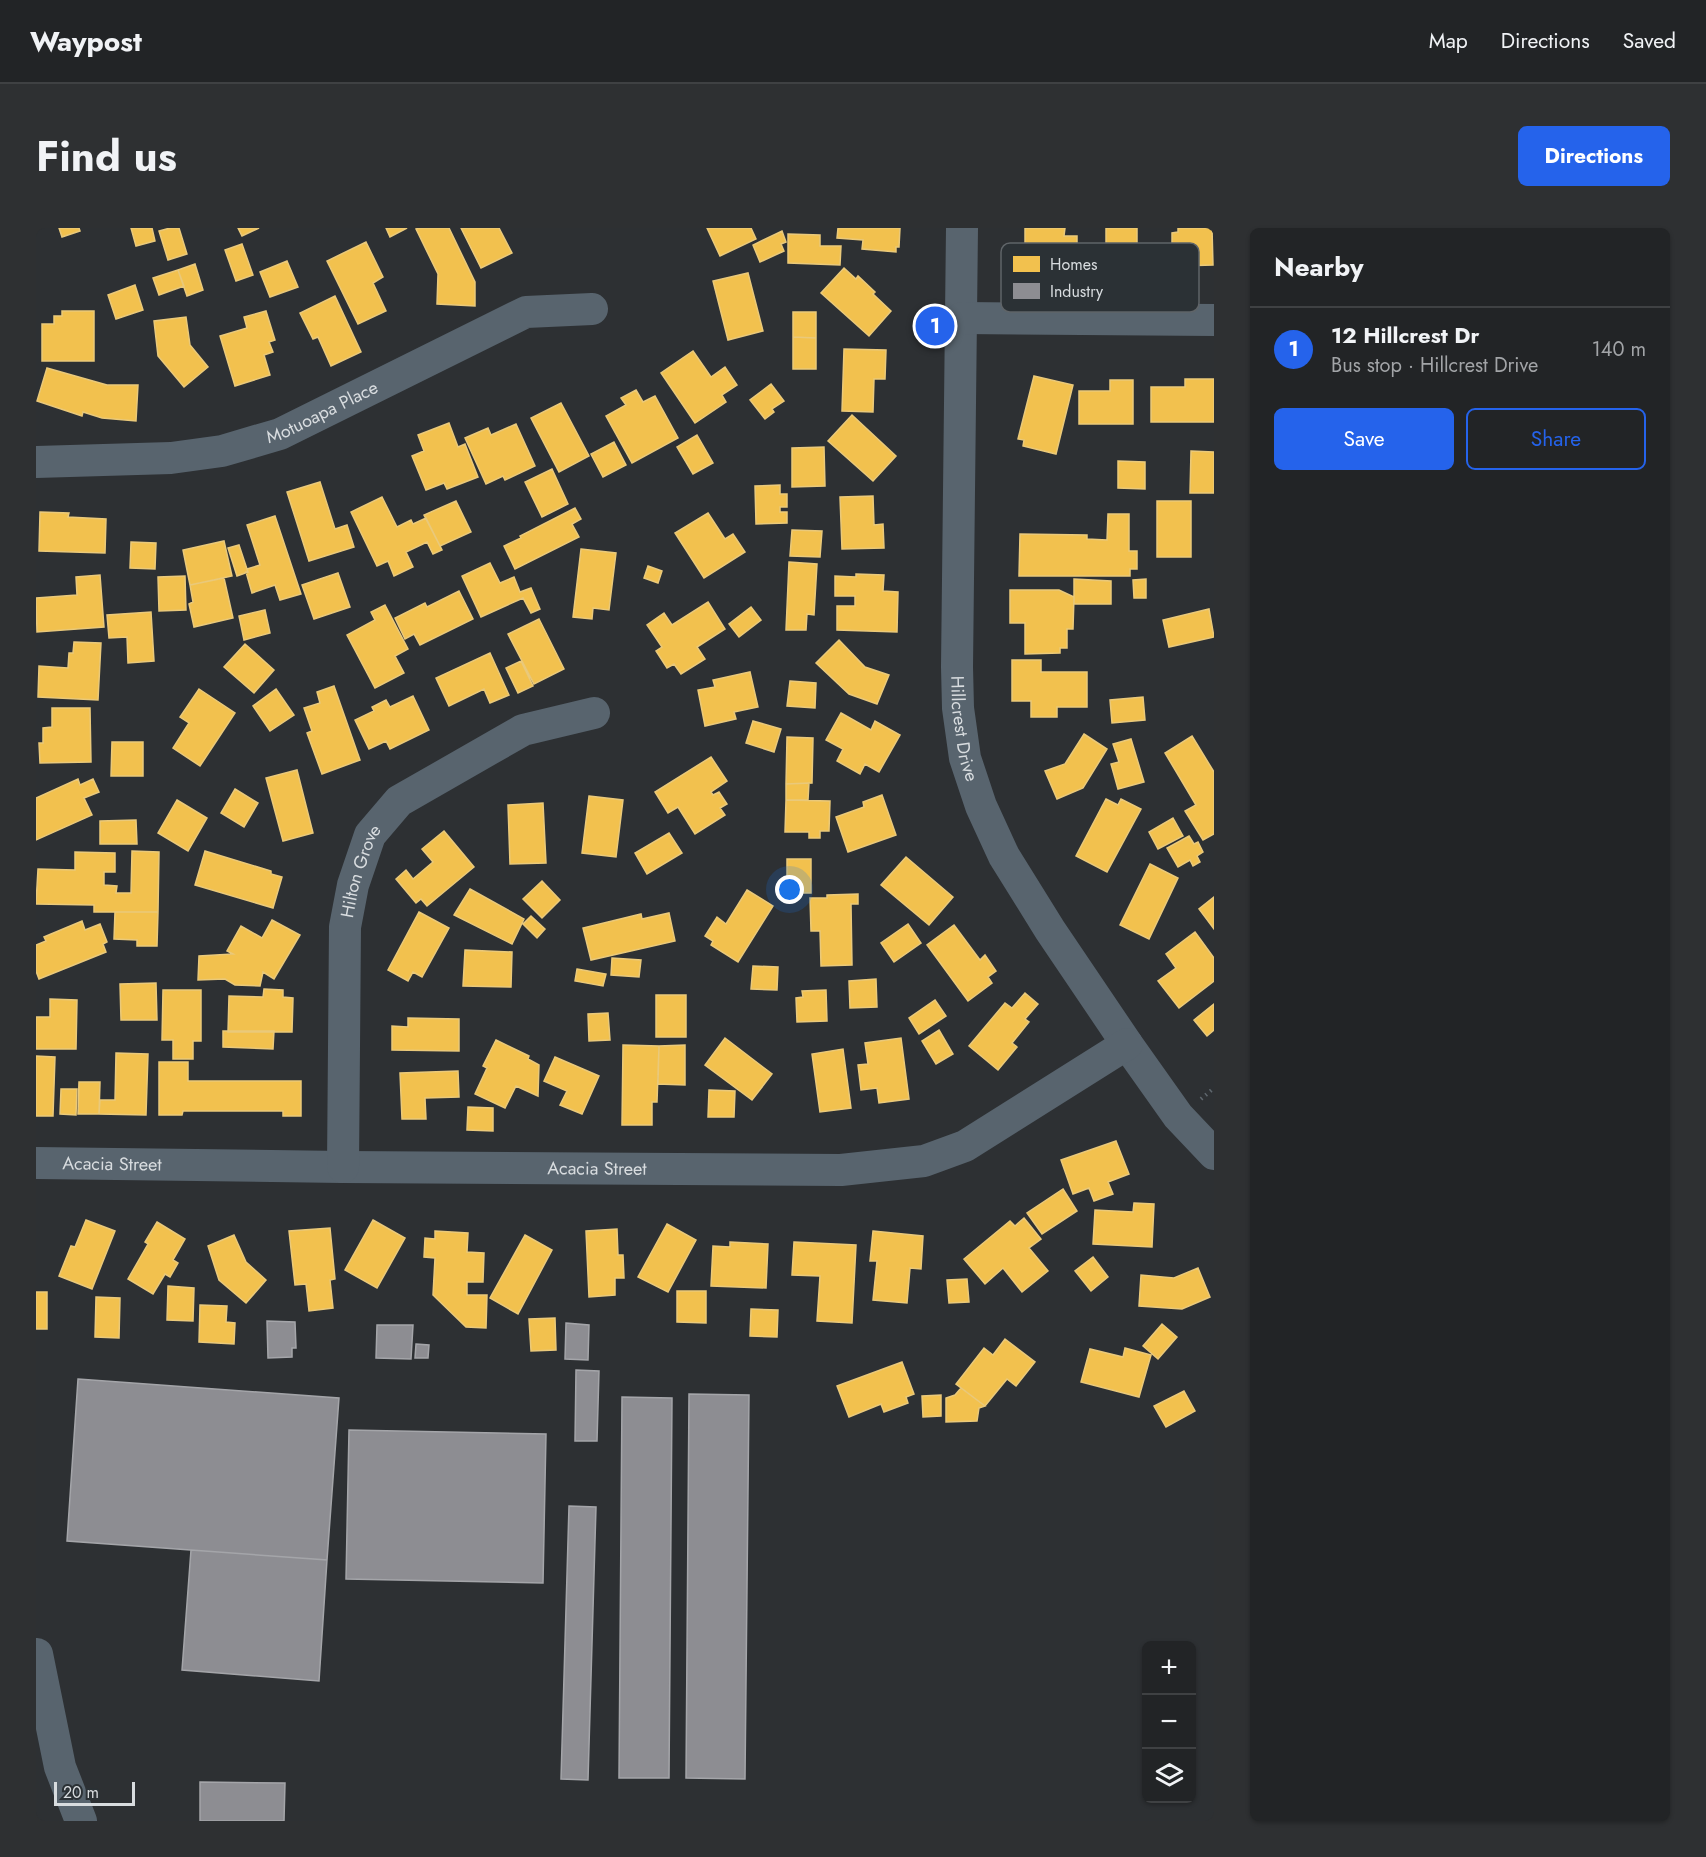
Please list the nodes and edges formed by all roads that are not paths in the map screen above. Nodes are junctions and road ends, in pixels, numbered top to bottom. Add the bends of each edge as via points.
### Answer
1 (962, 228) edge
2 (592, 309) dead end
3 (962, 318) junction
4 (1214, 320) edge
5 (36, 462) edge
6 (594, 713) dead end
7 (1127, 1044) junction
8 (1214, 1154) edge
9 (36, 1163) edge
10 (343, 1167) junction
11 (37, 1654) edge
12 (81, 1821) edge

1 - 3 street, Hillcrest Drive
2 - 5 street, Motuoapa Place via 526,312 280,434 222,451 171,458
3 - 4 street
3 - 7 street, Hillcrest Drive via 957,667 965,758 1004,856
6 - 10 street, Hilton Grove via 523,730 399,801 370,835 353,885 345,927
7 - 8 street, Hillcrest Drive via 1178,1116
7 - 10 street, Acacia Street via 965,1146 924,1161 841,1170
9 - 10 street, Acacia Street
11 - 12 street via 60,1767

